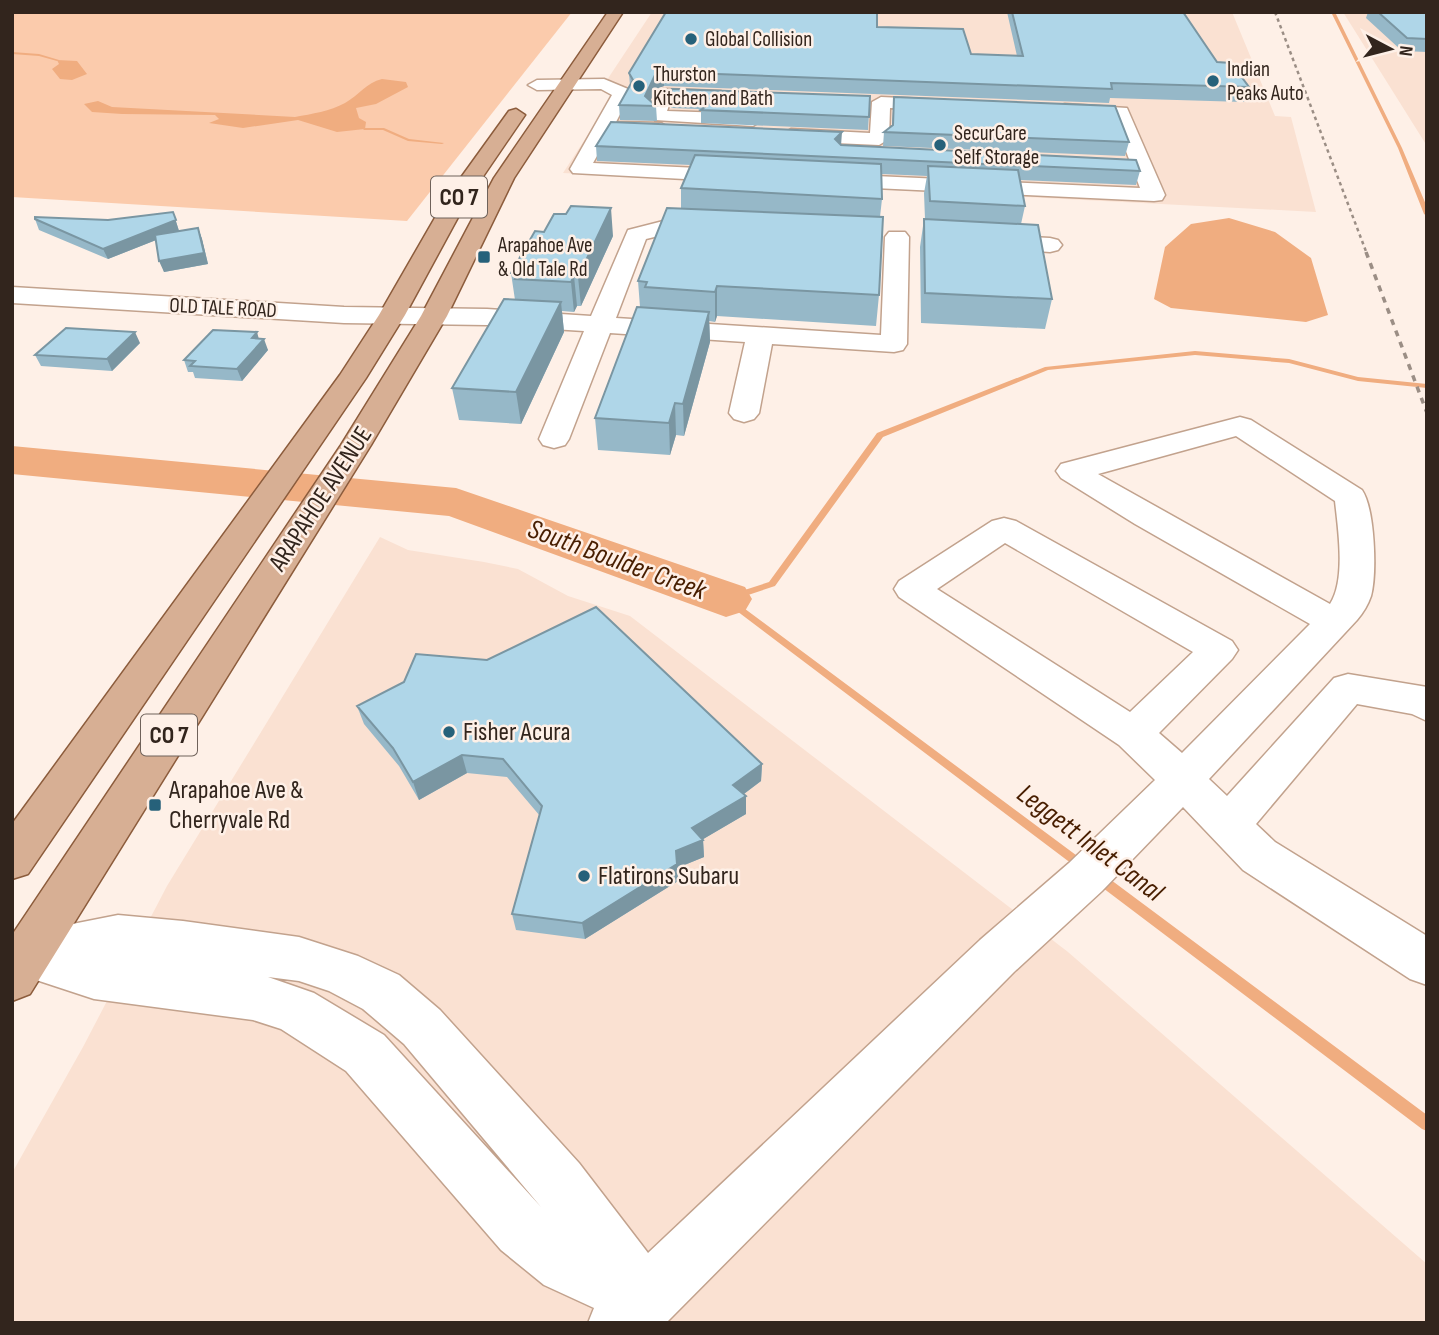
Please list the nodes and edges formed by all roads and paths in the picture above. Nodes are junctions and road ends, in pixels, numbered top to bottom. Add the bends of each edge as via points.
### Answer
1 (616, 12) edge
2 (557, 77) junction
3 (537, 85) joint
4 (745, 97) edge
5 (961, 110) edge
6 (1041, 114) edge
7 (881, 135) junction
8 (595, 142) junction
9 (676, 146) edge
10 (784, 150) edge
11 (1136, 151) junction
12 (755, 171) edge
13 (811, 173) edge
14 (730, 228) edge
15 (870, 236) edge
16 (897, 237) junction
17 (925, 239) edge
18 (967, 241) edge
19 (1050, 245) dead end
20 (12, 296) edge
21 (392, 315) junction
22 (433, 316) junction
23 (600, 326) junction
24 (760, 336) junction
25 (744, 413) dead end
26 (554, 439) dead end
27 (1335, 622) junction
28 (1427, 706) edge
29 (1133, 734) junction
30 (1182, 779) junction
31 (1228, 826) junction
32 (12, 860) edge
33 (17, 962) edge
34 (1427, 963) edge
35 (632, 1311) edge

1 - 2 main road, ARAPAHOE AVENUE / CO 7
2 - 3 street
2 - 8 street via 583,93 612,89 622,93
2 - 22 main road, ARAPAHOE AVENUE / CO 7
3 - 21 main road, ARAPAHOE AVENUE / CO 7 via 465,187
4 - 7 street via 664,94 660,103 775,116
5 - 7 street
6 - 11 street via 1120,112
7 - 8 street
7 - 10 street
7 - 11 street
7 - 13 street
8 - 9 street
8 - 12 street
11 - 11 street via 1108,150
14 - 23 street via 675,225 636,235
15 - 16 street
16 - 17 street
16 - 24 street, OLD TALE ROAD via 894,344
18 - 19 street
20 - 21 street, OLD TALE ROAD
21 - 22 street, OLD TALE ROAD
21 - 32 main road, ARAPAHOE AVENUE / CO 7
22 - 23 street, OLD TALE ROAD
22 - 33 main road, ARAPAHOE AVENUE / CO 7 via 356,445
23 - 24 street, OLD TALE ROAD
23 - 26 street
24 - 25 street
27 - 27 street via 1350,604 1354,581 1351,496 1240,426 1072,471
27 - 30 street
28 - 31 street via 1426,702 1348,688
29 - 29 street via 993,642 912,589 1004,528 1219,650
29 - 30 street
30 - 31 street
30 - 35 street via 1055,908 997,956
31 - 34 street via 1259,856
33 - 35 street via 253,996 296,1010 365,1053 533,1238

